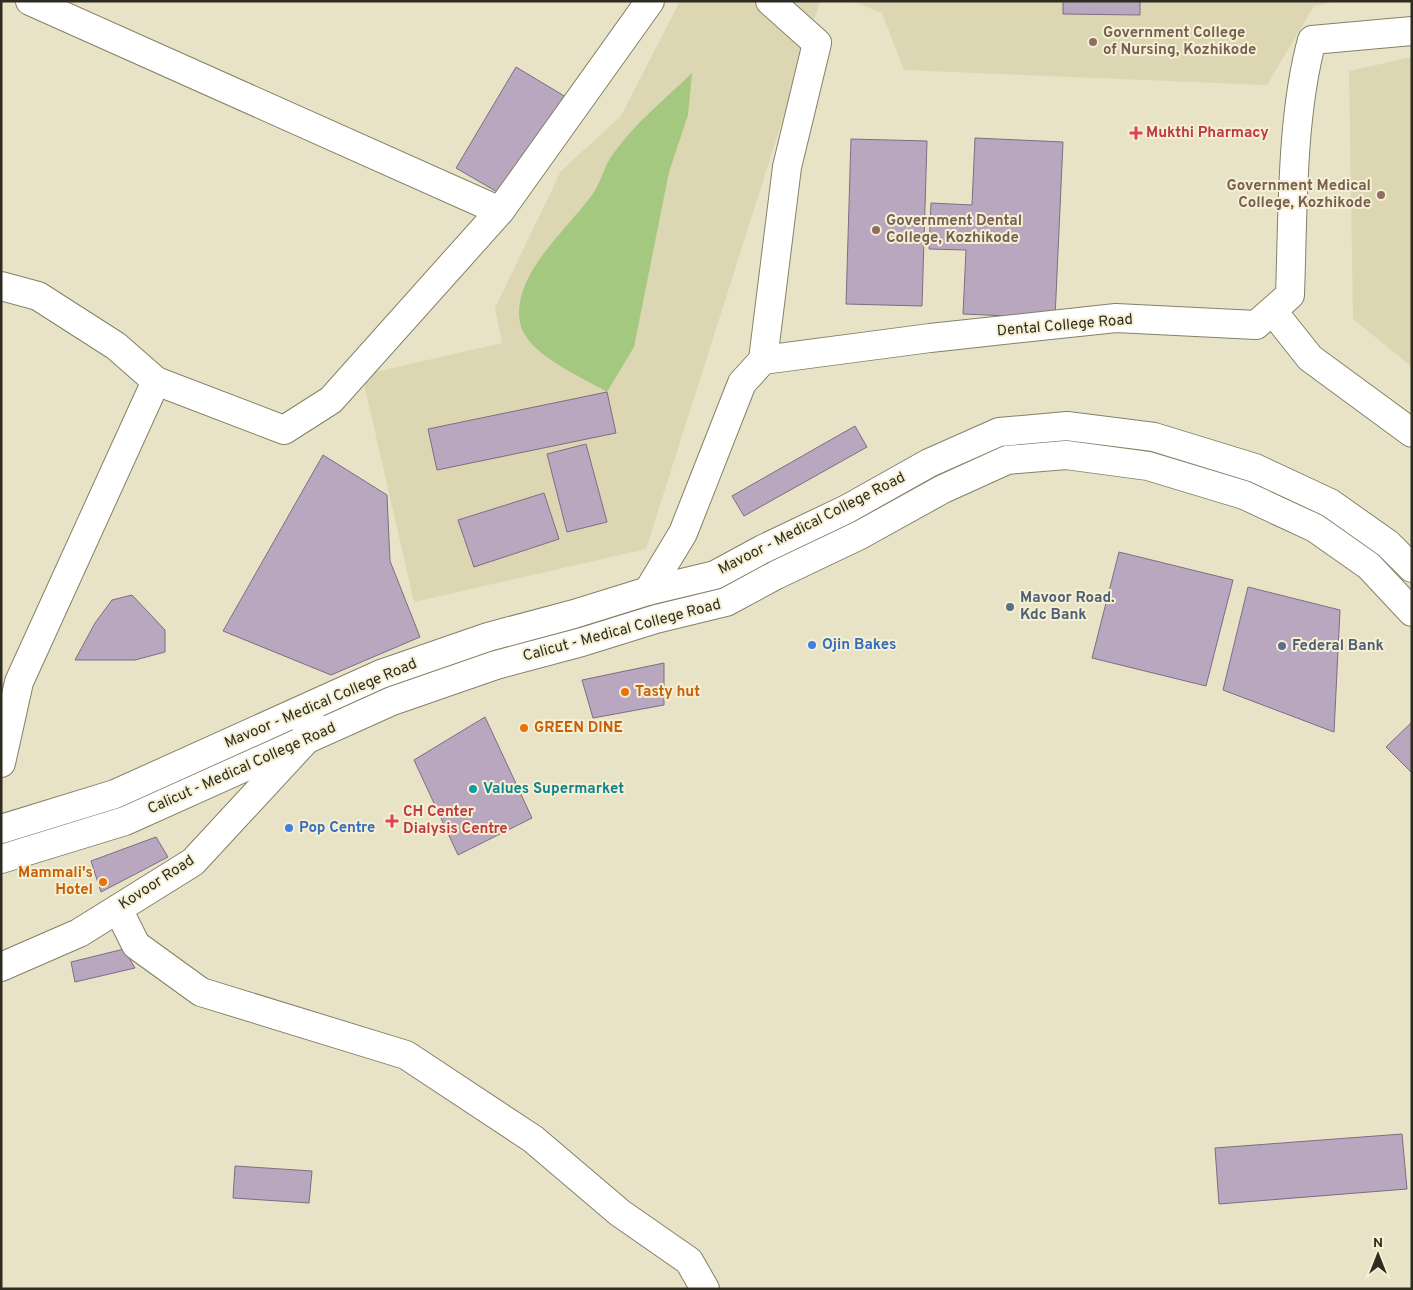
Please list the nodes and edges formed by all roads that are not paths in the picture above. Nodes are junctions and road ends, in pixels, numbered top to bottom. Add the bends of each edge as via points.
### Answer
1 (30, 1) edge
2 (650, 1) edge
3 (770, 1) edge
4 (1412, 31) edge
5 (500, 211) junction
6 (1, 286) edge
7 (1270, 313) junction
8 (763, 360) junction
9 (156, 381) junction
10 (1412, 433) edge
11 (1412, 568) edge
12 (648, 591) junction
13 (1412, 612) edge
14 (311, 706) junction
15 (305, 741) junction
16 (1, 763) edge
17 (1, 829) edge
18 (1, 859) edge
19 (118, 909) junction
20 (1, 966) edge
21 (705, 1289) edge

1 - 5 street
2 - 5 street
3 - 8 street via 817,43 786,167
4 - 7 street, Dental College Road via 1312,40 1303,73 1290,295
5 - 9 street via 331,400 284,430
6 - 9 street via 38,296 116,346
7 - 8 street, Dental College Road via 1256,325 1116,318
7 - 10 street via 1279,319 1310,358
8 - 12 street via 742,384 683,533
9 - 16 street via 18,682
11 - 12 street, Mavoor - Medical College Road via 1388,544 1330,502 1255,468 1154,437 1067,426 999,432 929,463 847,509 715,575
12 - 14 street, Mavoor - Medical College Road via 488,637 381,674
13 - 15 street, Calicut - Medical College Road via 1369,566 1315,528 1244,495 1148,466 1066,455 1007,460 943,489 726,602 496,665 392,701
14 - 15 street
14 - 17 street, Mavoor - Medical College Road via 115,794
15 - 18 street, Calicut - Medical College Road via 125,821
15 - 19 street, Kovoor Road via 193,862
19 - 20 street, Kovoor Road via 79,933
19 - 21 street via 136,945 201,992 406,1055 533,1139 620,1213 689,1261

